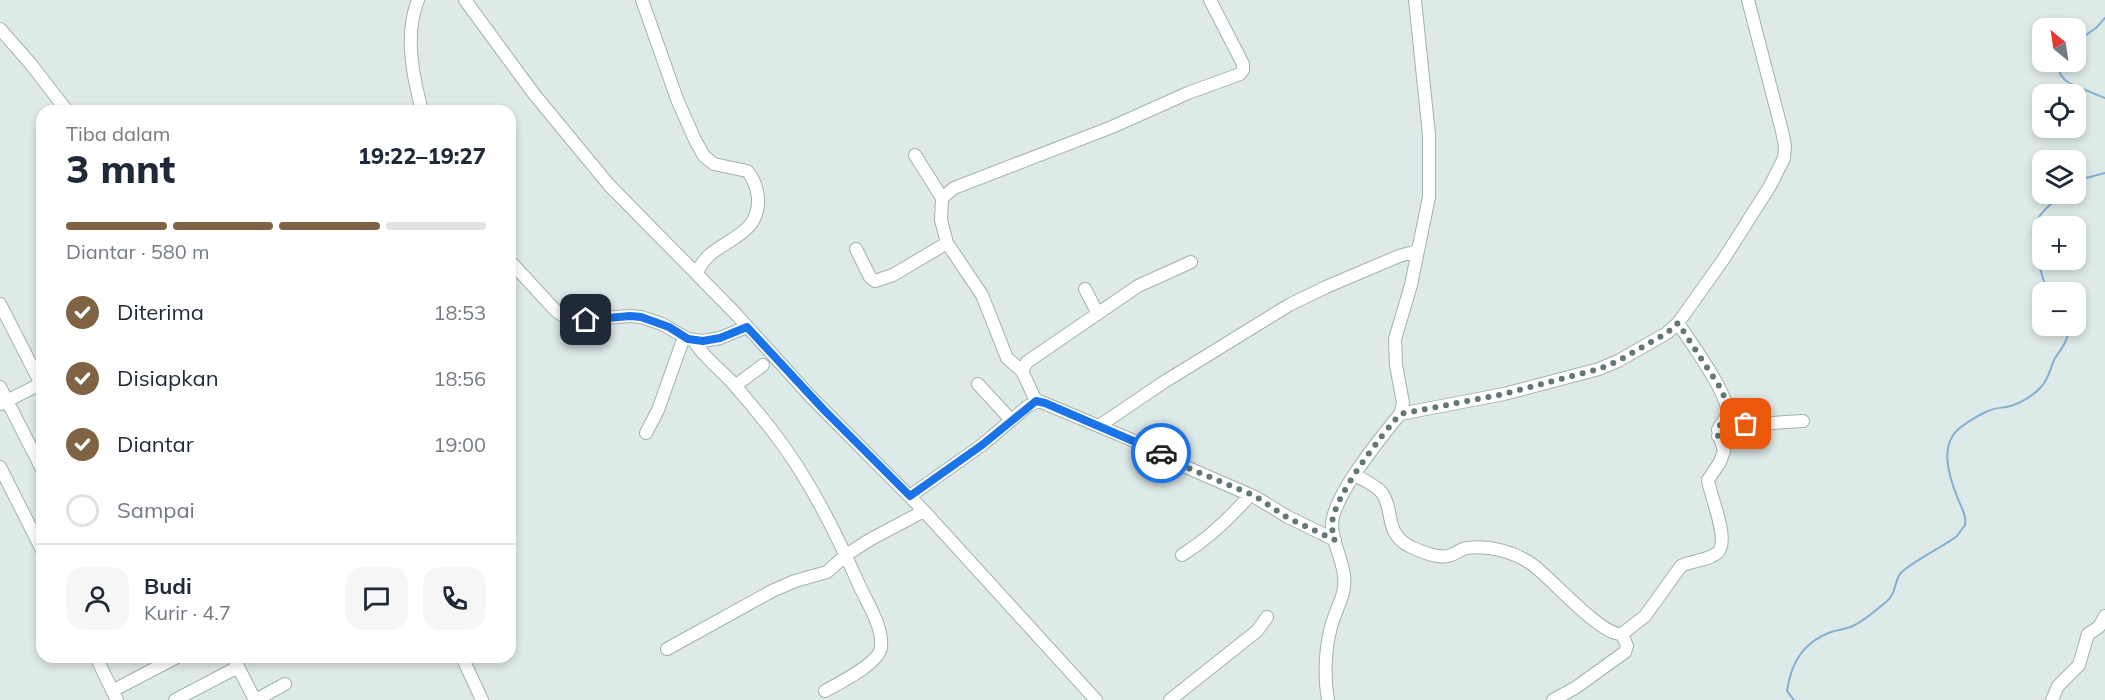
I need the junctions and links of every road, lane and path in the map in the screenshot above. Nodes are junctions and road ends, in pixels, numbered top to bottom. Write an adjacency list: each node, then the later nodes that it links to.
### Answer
1 (418, 0): 9 (street)
2 (465, 0): 17 (street)
3 (642, 0): 17 (street)
4 (1210, 0): 11 (street)
5 (1415, 0): 14 (street)
6 (1748, 0): 21 (street)
7 (0, 29): 8 (street)
8 (62, 105)
9 (421, 105)
10 (915, 155): 11 (street)
11 (942, 198): 12 (street)
12 (947, 243): 13 (street); 25 (street)
13 (856, 249)
14 (1417, 251): 33 (street); 36 (street)
15 (1191, 262): 20 (street)
16 (516, 267): 23 (street)
17 (697, 274): 22 (street)
18 (1085, 290): 20 (street)
19 (0, 304): 26 (street)
20 (1098, 314): 25 (street)
21 (1678, 323): 33 (street); 38 (street)
22 (747, 327): 23 (street); 43 (street)
23 (688, 339): 28 (street); 37 (street)
24 (763, 365): 28 (street)
25 (1022, 371): 31 (street)
26 (36, 373)
27 (978, 384): 34 (street)
28 (735, 386): 47 (street)
29 (0, 387): 32 (street)
30 (36, 387): 32 (street)
31 (1036, 401): 34 (street); 36 (street)
32 (4, 403): 39 (street)
33 (1400, 414): 41 (street)
34 (1011, 420): 43 (street)
35 (1803, 421): 38 (street)
36 (1099, 426): 42 (street)
37 (646, 433)
38 (1718, 436): 51 (street)
39 (36, 459)
40 (0, 467): 45 (street)
41 (1355, 475): 46 (street); 51 (street)
42 (1250, 495): 46 (street); 48 (street)
43 (910, 496): 44 (street)
44 (924, 511): 47 (street); 64 (street)
45 (36, 538)
46 (1335, 540): 66 (street)
47 (846, 555): 52 (street); 59 (street)
48 (1182, 555)
49 (2105, 616): 68 (street)
50 (1267, 617): 65 (street)
51 (1622, 634): 67 (street)
52 (667, 649)
53 (99, 663): 60 (street)
54 (167, 663): 60 (street)
55 (233, 663): 61 (street)
56 (236, 663): 62 (street)
57 (465, 663): 63 (street)
58 (285, 684): 62 (street)
59 (825, 691)
60 (114, 695)
61 (175, 700)
62 (256, 700)
63 (482, 700)
64 (1096, 700)
65 (1170, 700)
66 (1328, 700)
67 (1553, 700)
68 (2052, 700)

